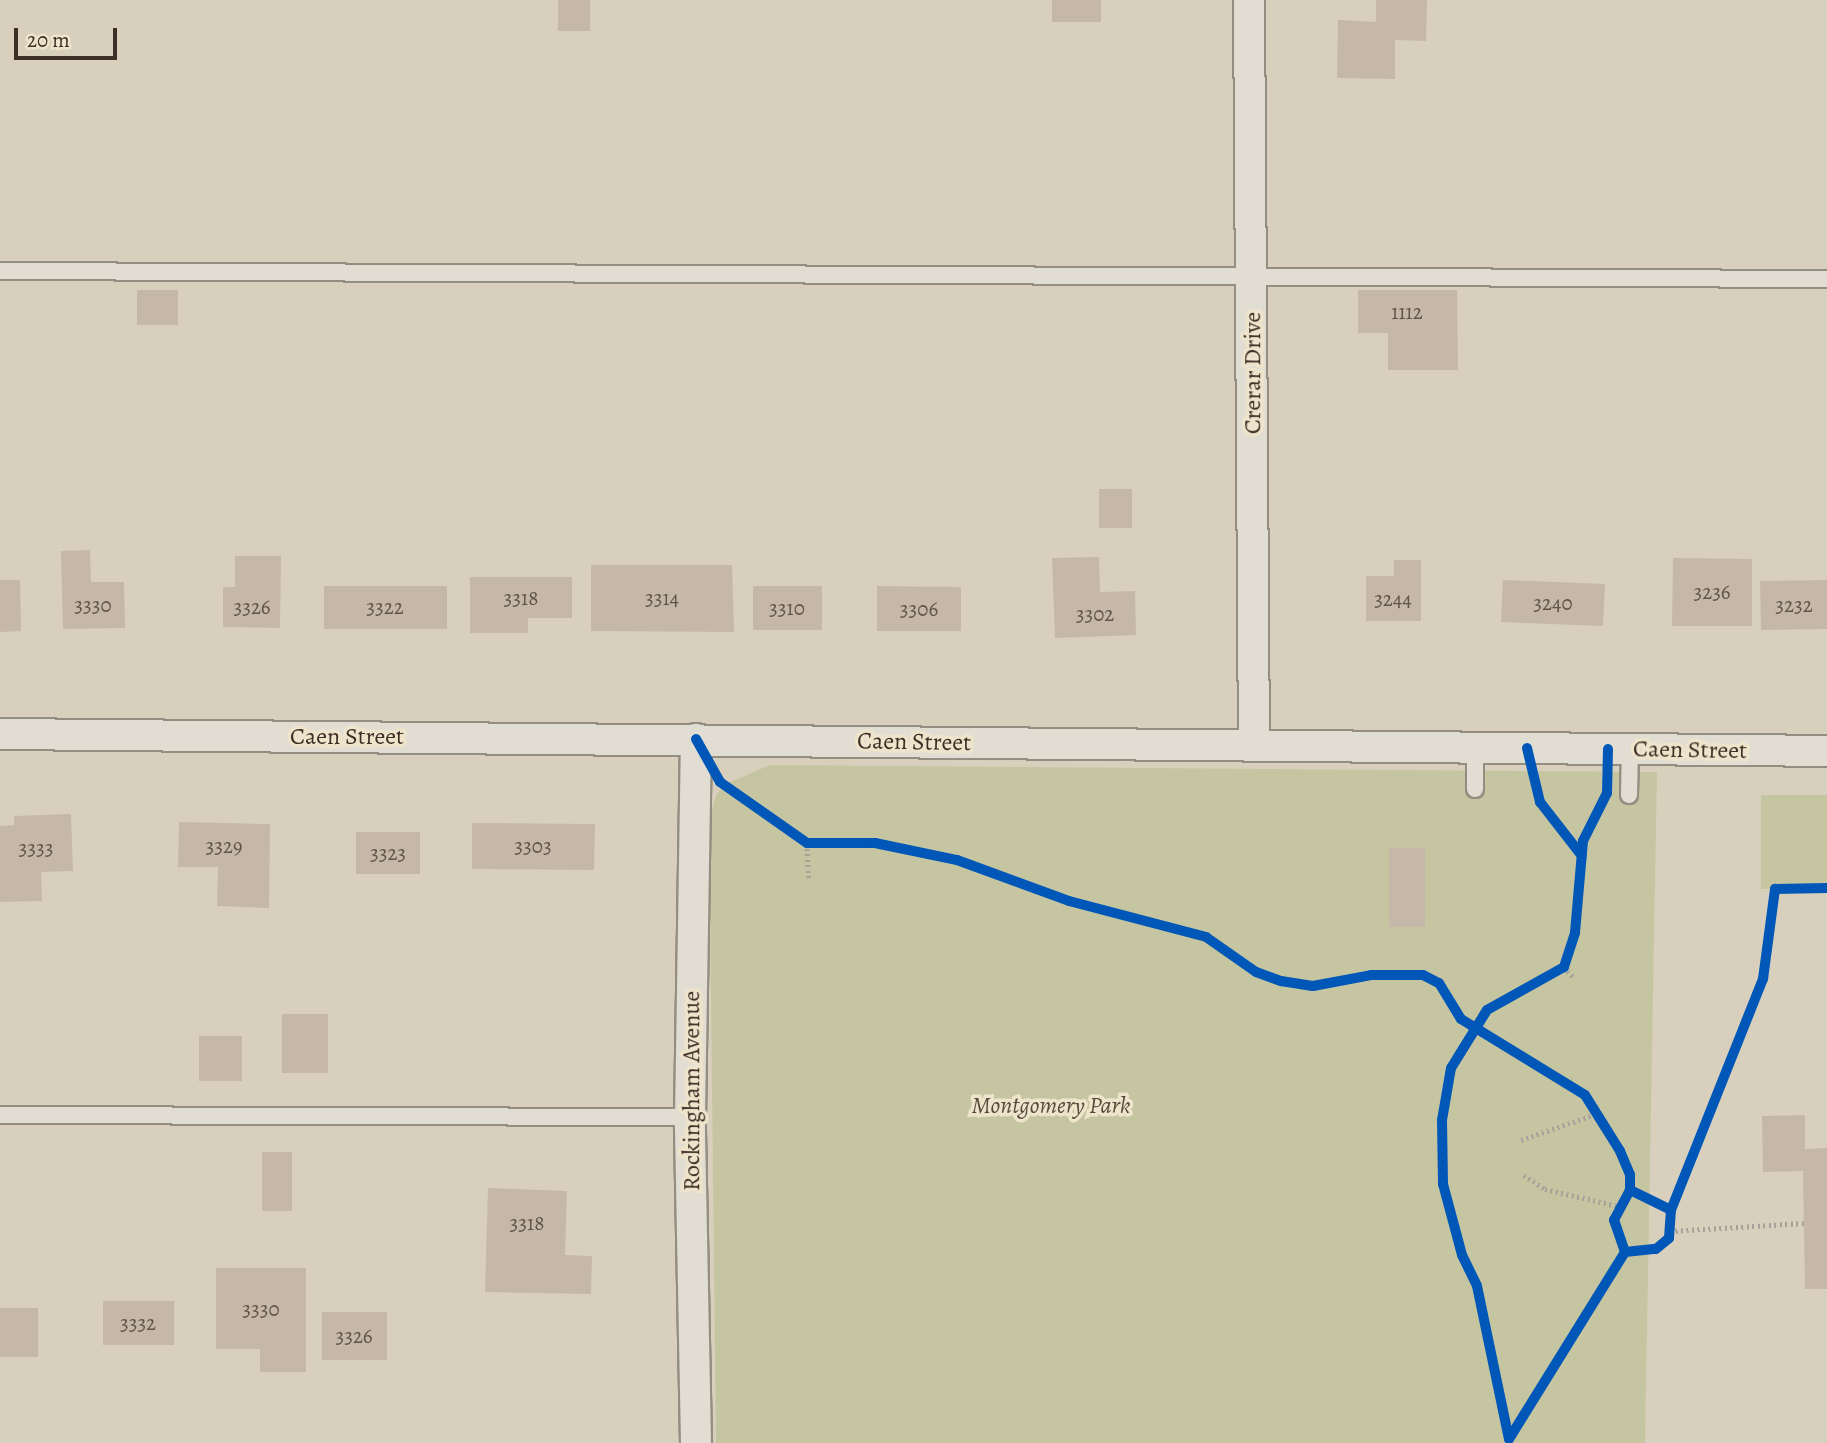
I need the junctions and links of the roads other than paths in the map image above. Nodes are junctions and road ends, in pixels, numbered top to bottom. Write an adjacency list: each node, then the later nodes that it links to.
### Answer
1 (1249, 0): 3 (street, Crerar Drive)
2 (0, 271): 3 (lane)
3 (1253, 276): 4 (lane); 7 (street, Crerar Drive)
4 (1827, 279)
5 (0, 734): 6 (street, Caen Street)
6 (696, 739): 7 (street, Caen Street); 14 (street, Rockingham Avenue)
7 (1254, 746): 8 (street, Caen Street)
8 (1475, 748): 9 (street, Caen Street); 11 (lane)
9 (1630, 749): 10 (street, Caen Street); 12 (lane)
10 (1827, 751)
11 (1475, 789)
12 (1629, 795)
13 (0, 1115): 14 (lane)
14 (690, 1117): 15 (street, Rockingham Avenue)
15 (696, 1443)

